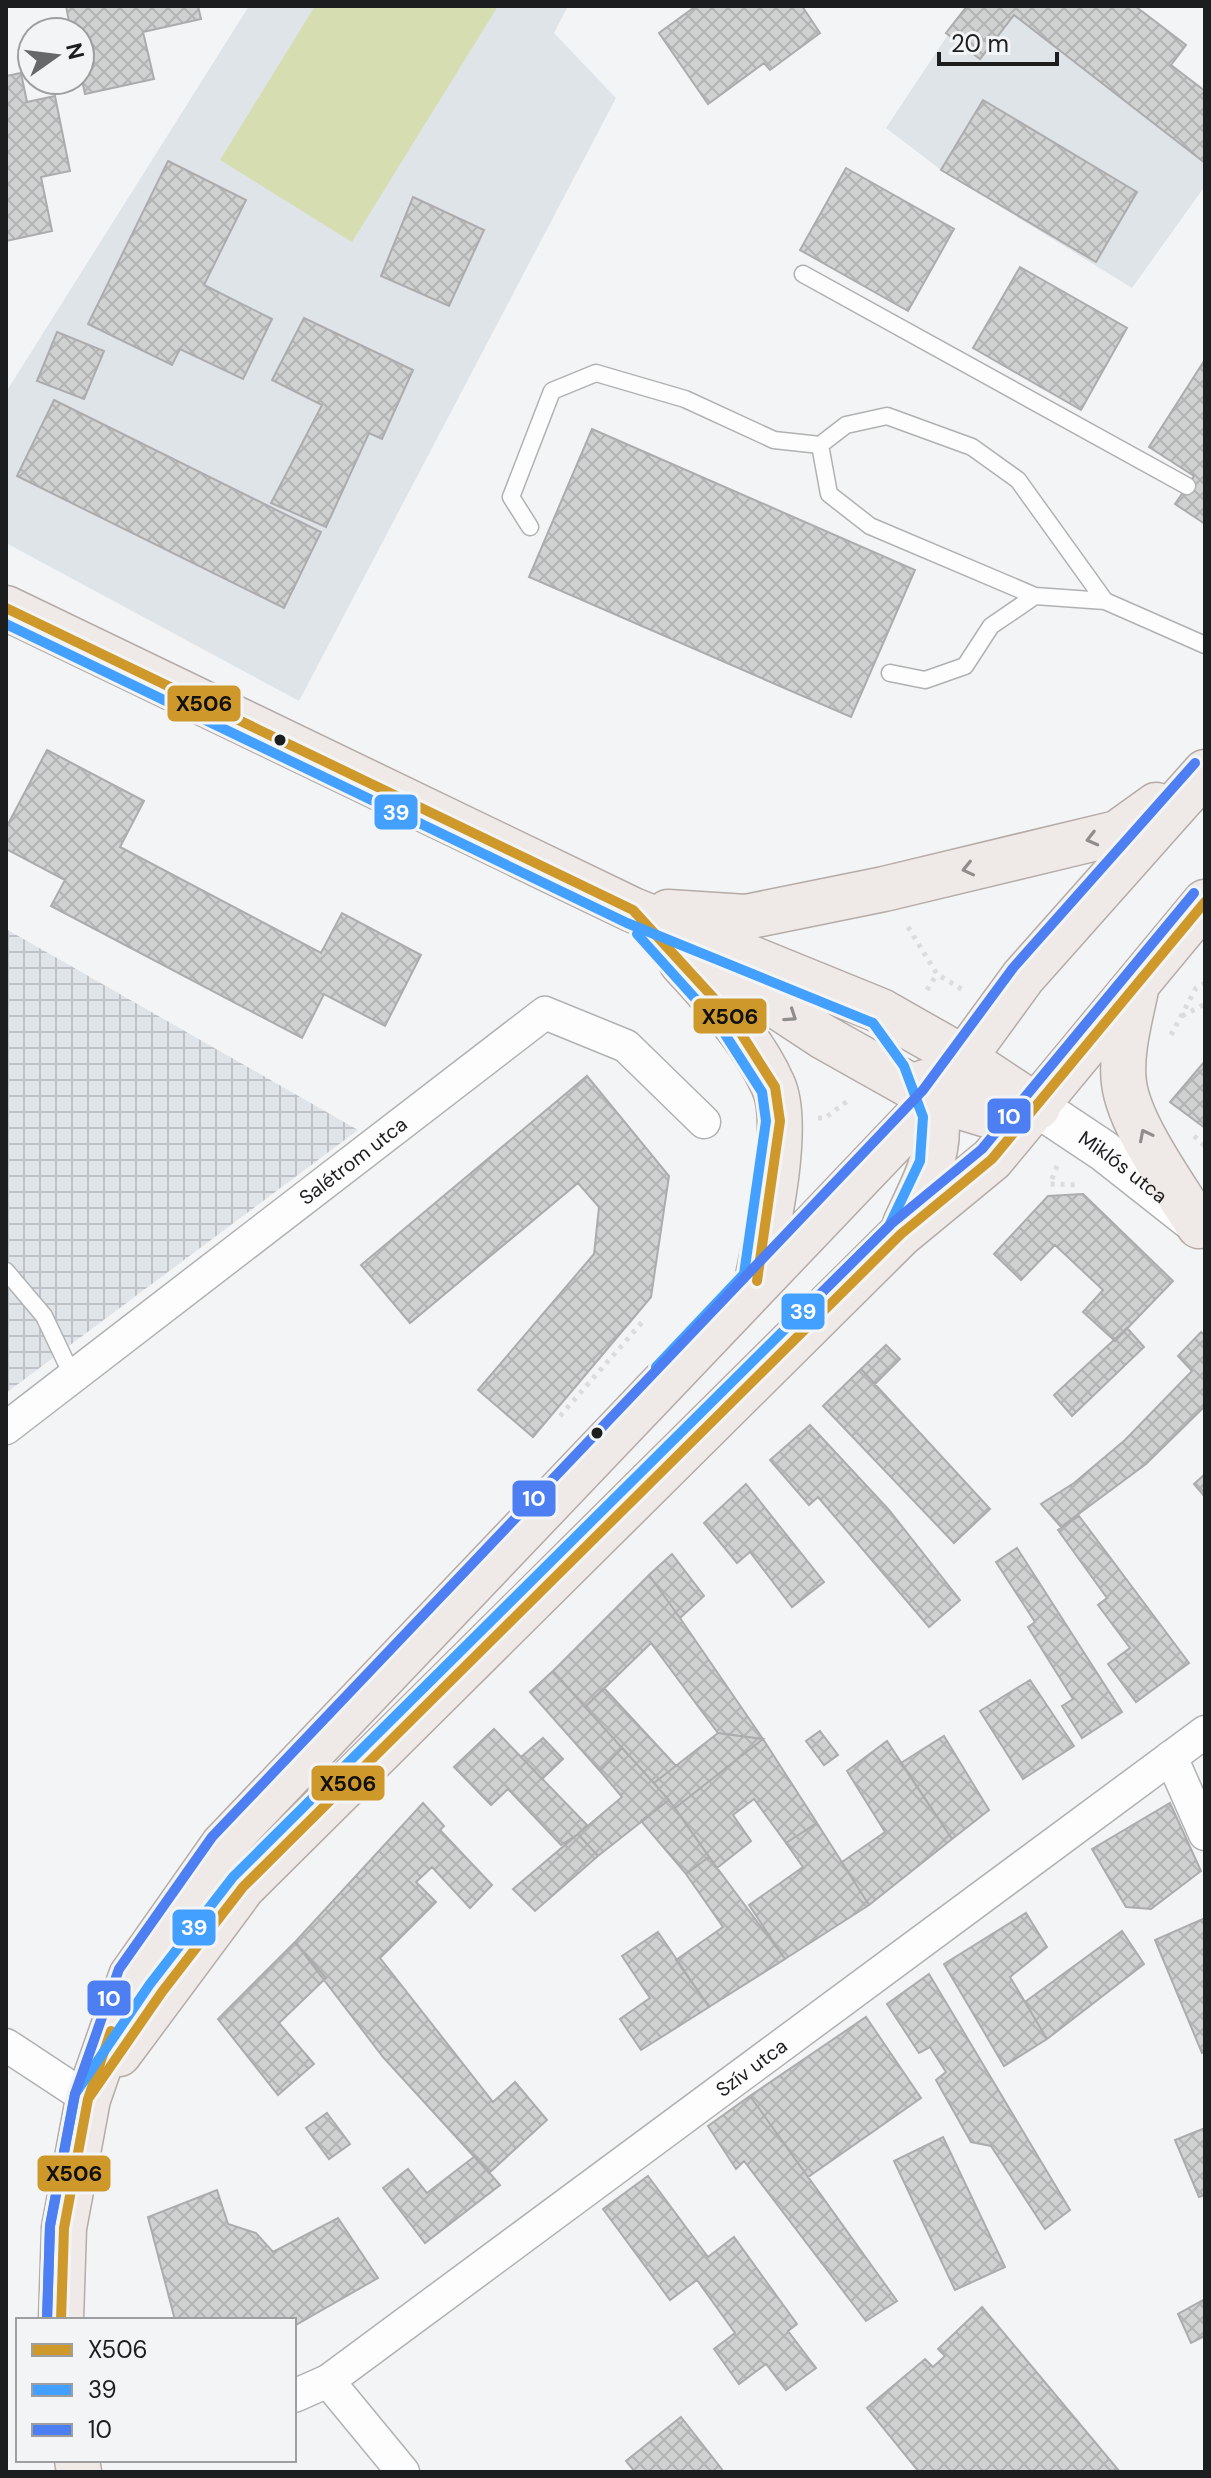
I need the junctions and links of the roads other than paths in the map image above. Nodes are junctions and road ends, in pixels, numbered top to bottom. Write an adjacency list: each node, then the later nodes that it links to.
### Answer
1 (803, 274): 3 (lane)
2 (820, 445): 4 (lane); 5 (lane); 6 (lane)
3 (1187, 486)
4 (530, 527)
5 (1035, 596): 6 (lane); 9 (lane)
6 (1105, 601): 8 (lane)
7 (9, 618): 12 (main road)
8 (1205, 645)
9 (890, 673)
10 (1205, 771): 12 (main road, one-way to 12); 15 (main road)
11 (1205, 902): 13 (main road)
12 (633, 910): 14 (main road); 16 (main road, one-way to 16); 22 (main road)
13 (1138, 981): 17 (main road); 19 (main road, one-way to 13)
14 (881, 1011): 15 (main road); 16 (main road)
15 (962, 1057): 16 (main road); 17 (main road)
16 (934, 1099): 17 (main road); 20 (main road); 22 (main road)
17 (1038, 1107): 19 (street, Miklós utca); 20 (main road)
18 (704, 1122): 23 (street, Salétrom utca)
19 (1202, 1229)
20 (901, 1234): 29 (main road)
21 (6, 1271): 23 (lane)
22 (757, 1281): 29 (main road)
23 (72, 1375): 24 (street, Salétrom utca)
24 (6, 1428)
25 (1205, 1732): 26 (street, Szív utca)
26 (1171, 1757): 27 (street); 31 (street, Szív utca)
27 (1205, 1834)
28 (6, 2045): 29 (street)
29 (88, 2099): 30 (main road)
30 (61, 2318)
31 (328, 2381): 32 (street, Szív utca); 33 (street)
32 (296, 2395)
33 (403, 2472)

